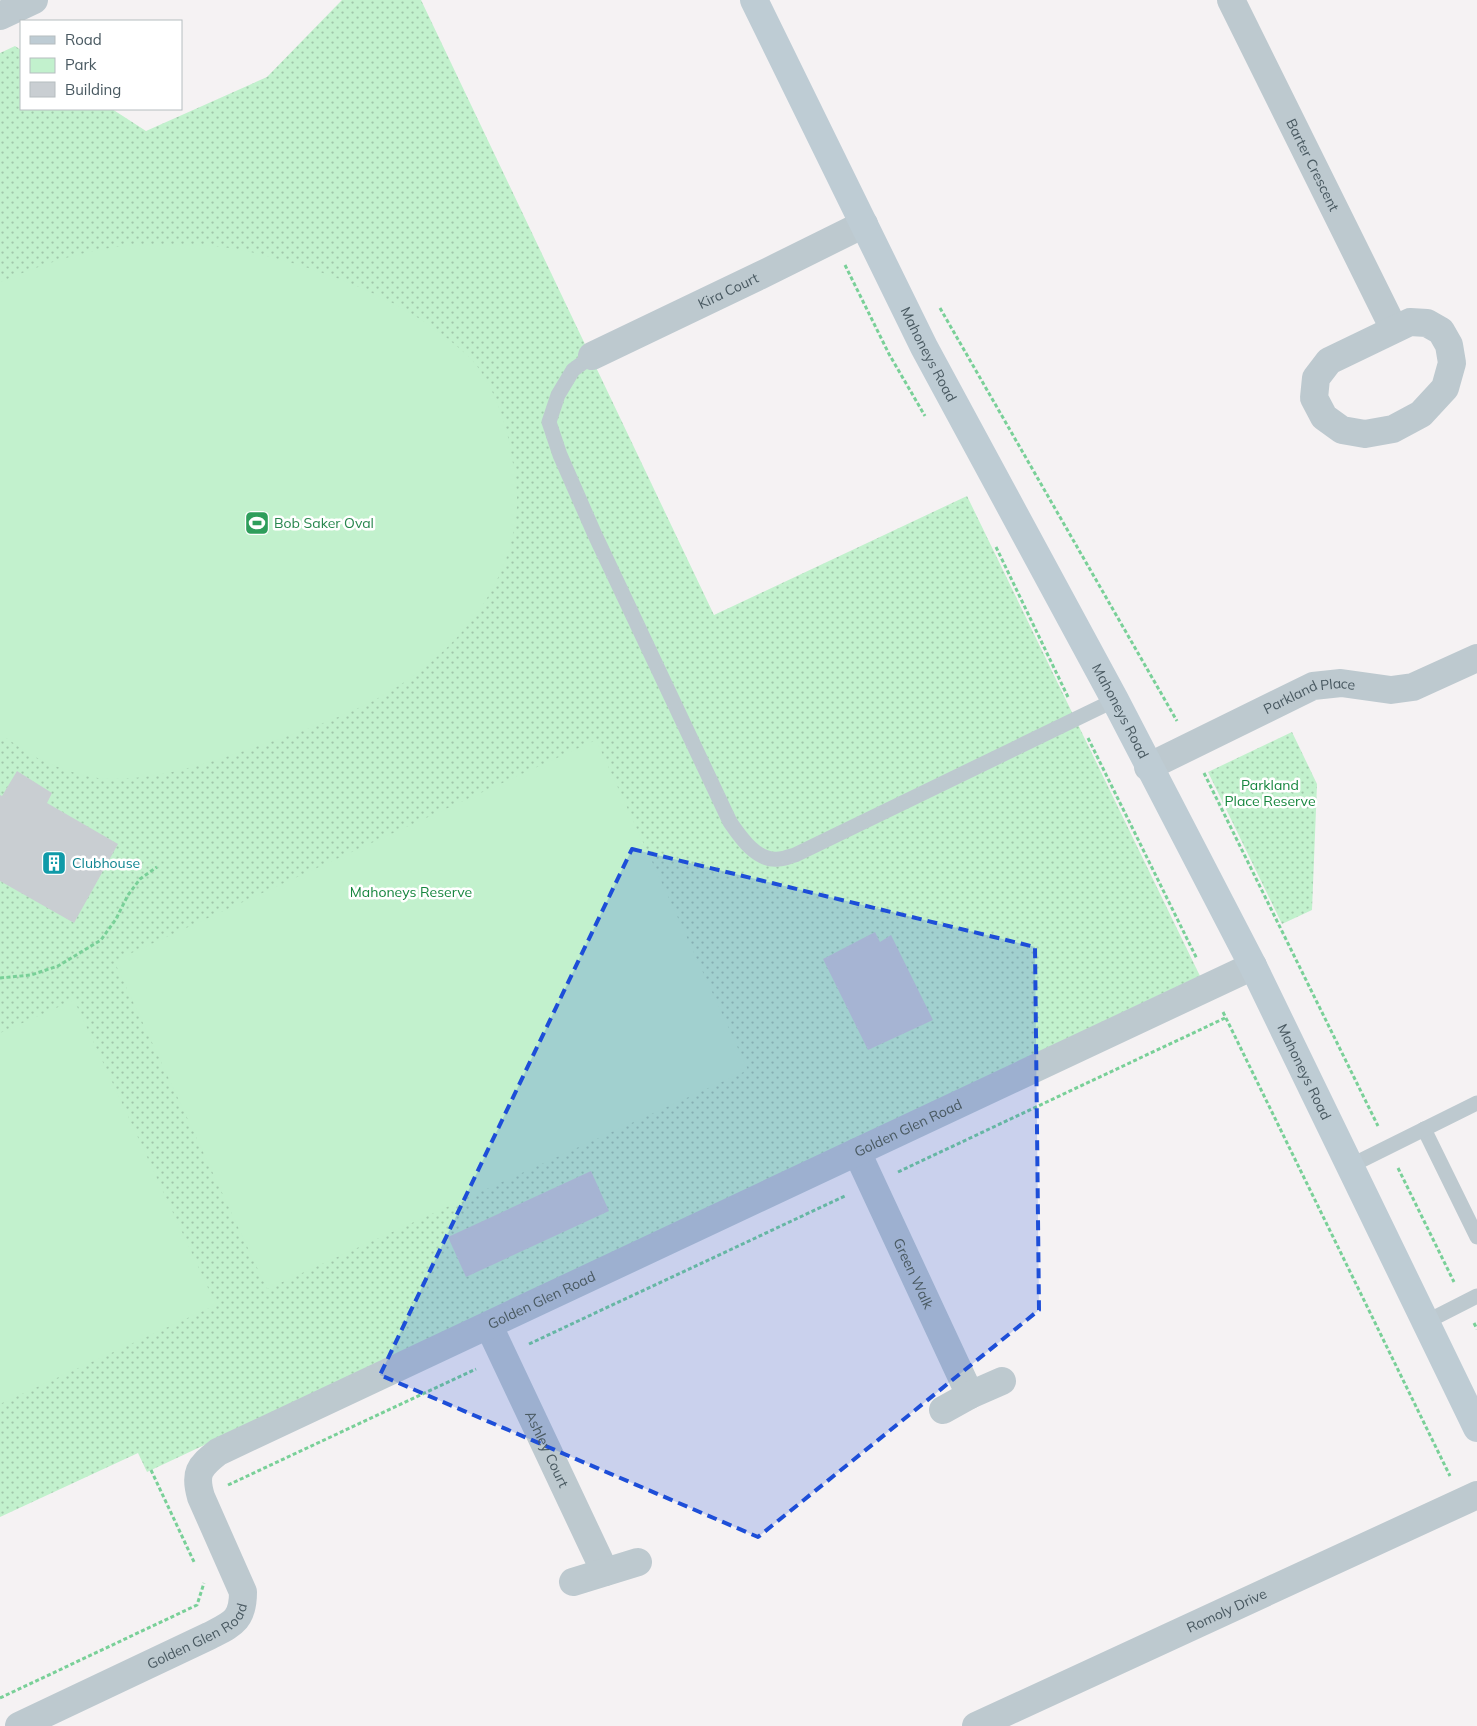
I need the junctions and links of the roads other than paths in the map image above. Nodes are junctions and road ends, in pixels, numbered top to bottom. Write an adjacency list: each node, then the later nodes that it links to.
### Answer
1 (34, 0): 4 (street)
2 (754, 0): 5 (main road, Mahoneys Road)
3 (1231, 0): 6 (street, Barter Crescent)
4 (0, 16)
5 (864, 224): 7 (street, Kira Court); 9 (main road, Mahoneys Road)
6 (1394, 329): 6 (street)
7 (592, 356): 9 (lane)
8 (1477, 658): 10 (street, Parkland Place)
9 (1115, 700): 10 (main road, Mahoneys Road)
10 (1148, 767): 11 (main road, Mahoneys Road)
11 (1253, 966): 14 (street, Golden Glen Road); 15 (main road, Mahoneys Road)
12 (1477, 1103): 13 (lane)
13 (1424, 1130): 15 (lane); 16 (lane)
14 (857, 1152): 19 (street, Golden Glen Road); 21 (street, Green Walk)
15 (1350, 1166): 18 (main road, Mahoneys Road)
16 (1477, 1237)
17 (1470, 1299): 18 (lane)
18 (1426, 1322): 23 (main road, Mahoneys Road)
19 (489, 1326): 26 (street, Ashley Court); 28 (street, Golden Glen Road)
20 (1002, 1381): 21 (street)
21 (970, 1395): 22 (street)
22 (943, 1410)
23 (1477, 1428)
24 (1470, 1499): 29 (street, Romoly Drive)
25 (638, 1562): 26 (street)
26 (605, 1572): 27 (street)
27 (573, 1582)
28 (19, 1726)
29 (976, 1726)

